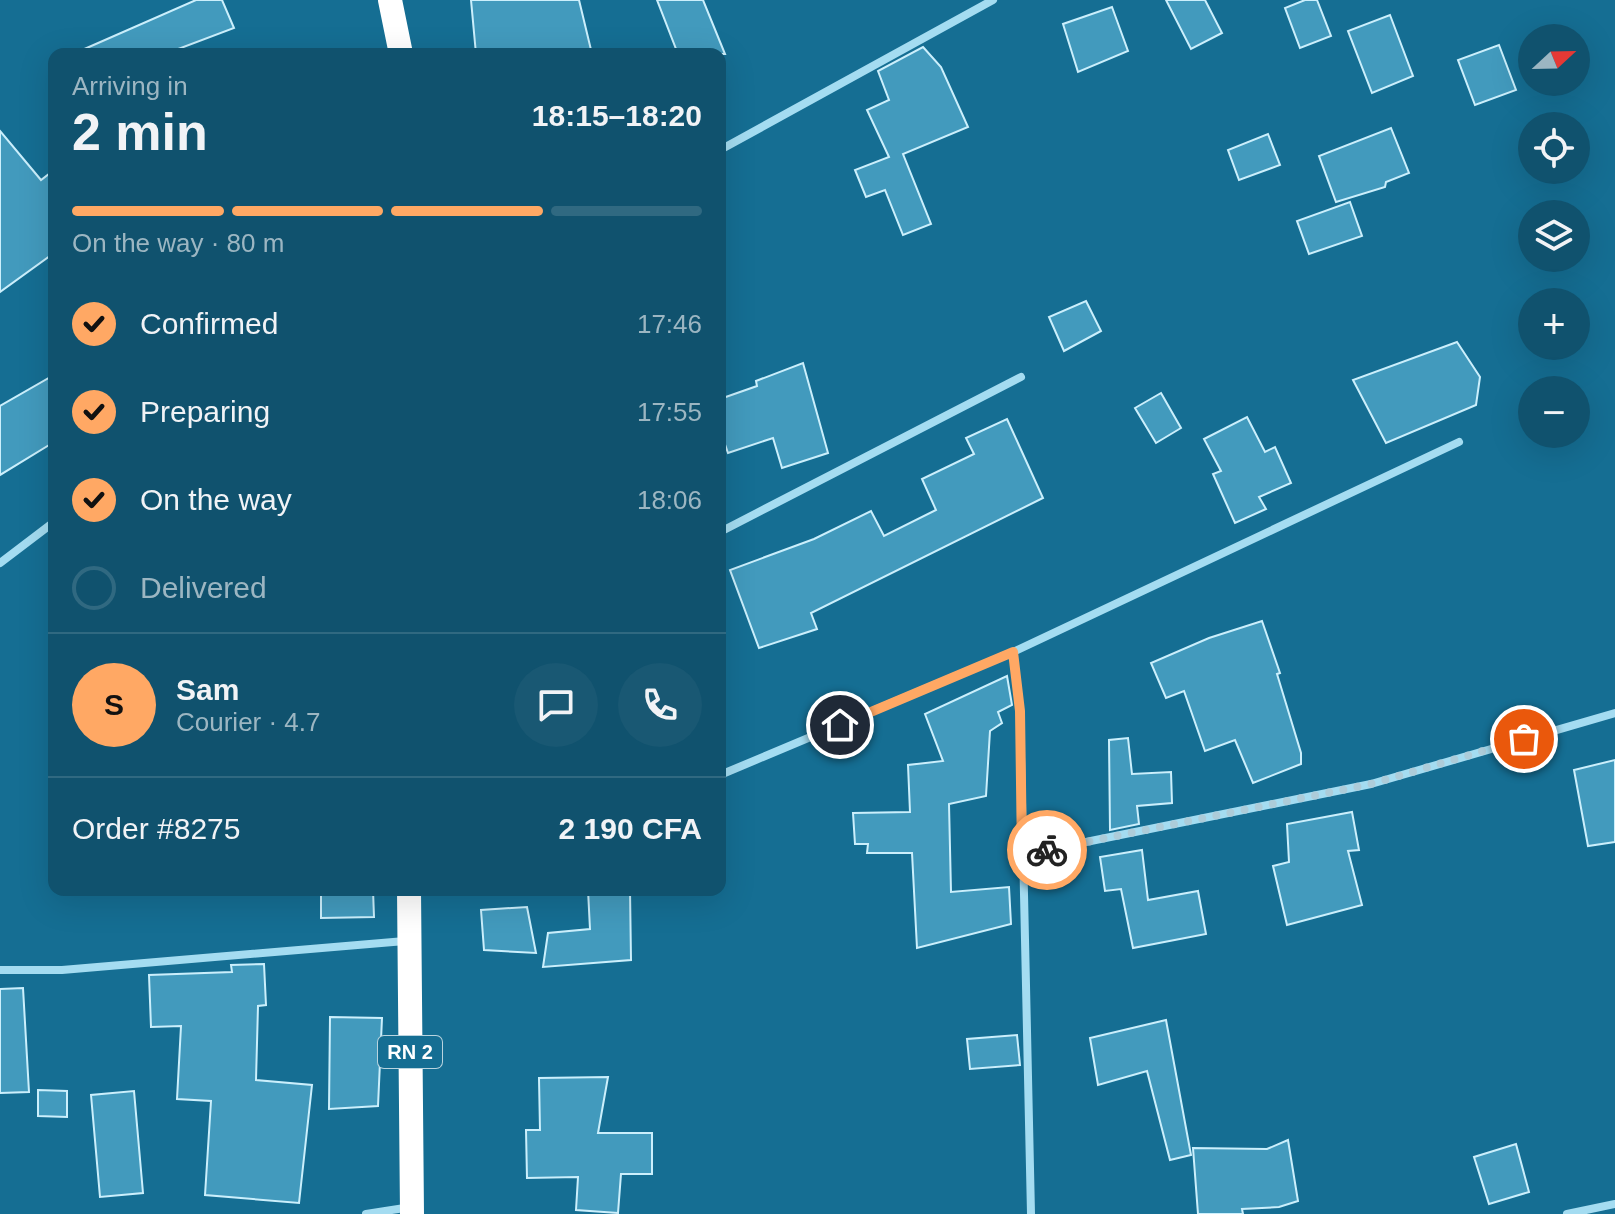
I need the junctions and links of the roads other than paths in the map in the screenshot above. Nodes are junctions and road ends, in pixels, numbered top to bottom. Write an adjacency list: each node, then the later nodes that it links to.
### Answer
1 (390, 0): 3 (highway)
2 (993, 0): 4 (street)
3 (400, 48)
4 (726, 147)
5 (1021, 377): 8 (street)
6 (1459, 442): 10 (street)
7 (48, 527): 9 (street)
8 (726, 529)
9 (0, 563)
10 (1013, 652): 12 (street); 13 (street)
11 (1615, 713): 13 (street)
12 (726, 772)
13 (1022, 855): 20 (street)
14 (409, 896): 15 (highway, RN 2)
15 (410, 940): 16 (street); 18 (highway, RN 2)
16 (0, 970)
17 (1615, 1204): 21 (street)
18 (412, 1210): 19 (street)
19 (366, 1214)
20 (1031, 1214)
21 (1567, 1214)

